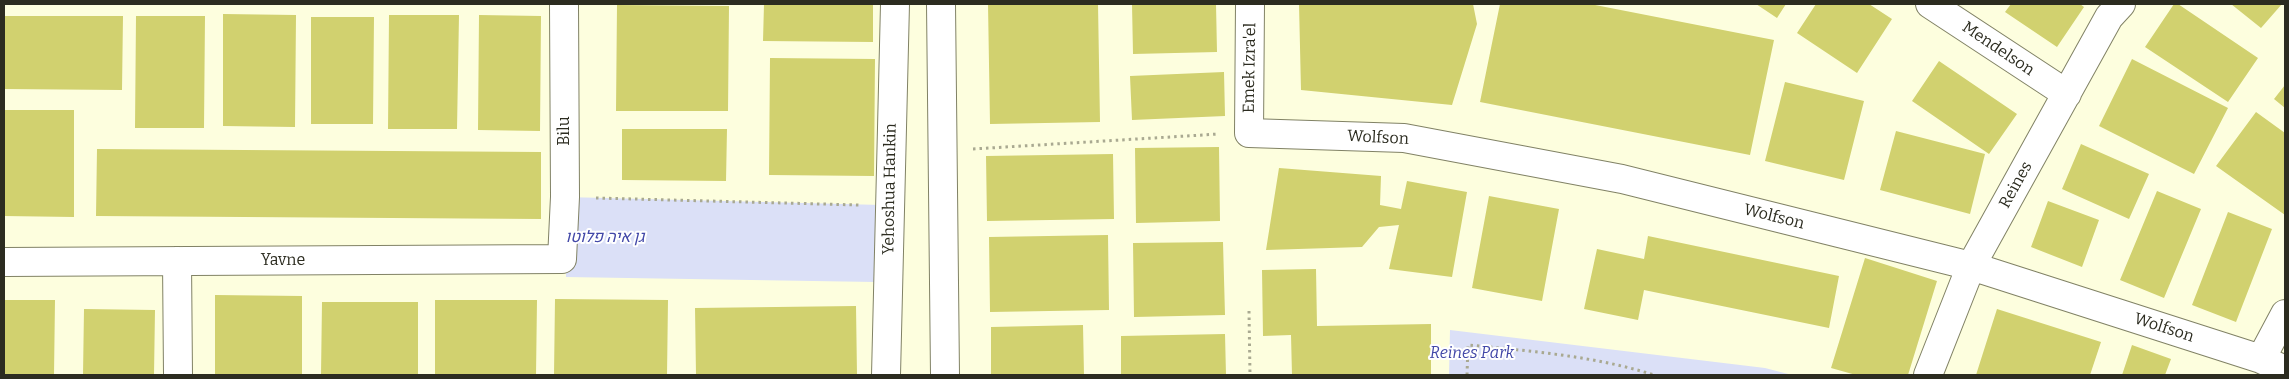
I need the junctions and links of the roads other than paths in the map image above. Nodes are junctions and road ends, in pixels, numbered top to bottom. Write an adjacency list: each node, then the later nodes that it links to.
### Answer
1 (564, 4): 9 (street, Bilu)
2 (895, 4): 16 (street, Yehoshua Hankin)
3 (941, 4): 17 (street)
4 (1250, 4): 8 (street, Emek Izra'el)
5 (1930, 4): 7 (street, Mendelson)
6 (2121, 4): 7 (street, Reines)
7 (2067, 94): 12 (street, Reines)
8 (1249, 132): 12 (street, Wolfson)
9 (562, 259): 10 (street, Yavne)
10 (177, 261): 11 (street, Yavne); 15 (street)
11 (4, 262)
12 (1971, 266): 14 (street, Wolfson); 18 (street, Reines)
13 (2285, 314): 14 (street)
14 (2273, 364)
15 (178, 375)
16 (886, 375)
17 (945, 375)
18 (1928, 375)

